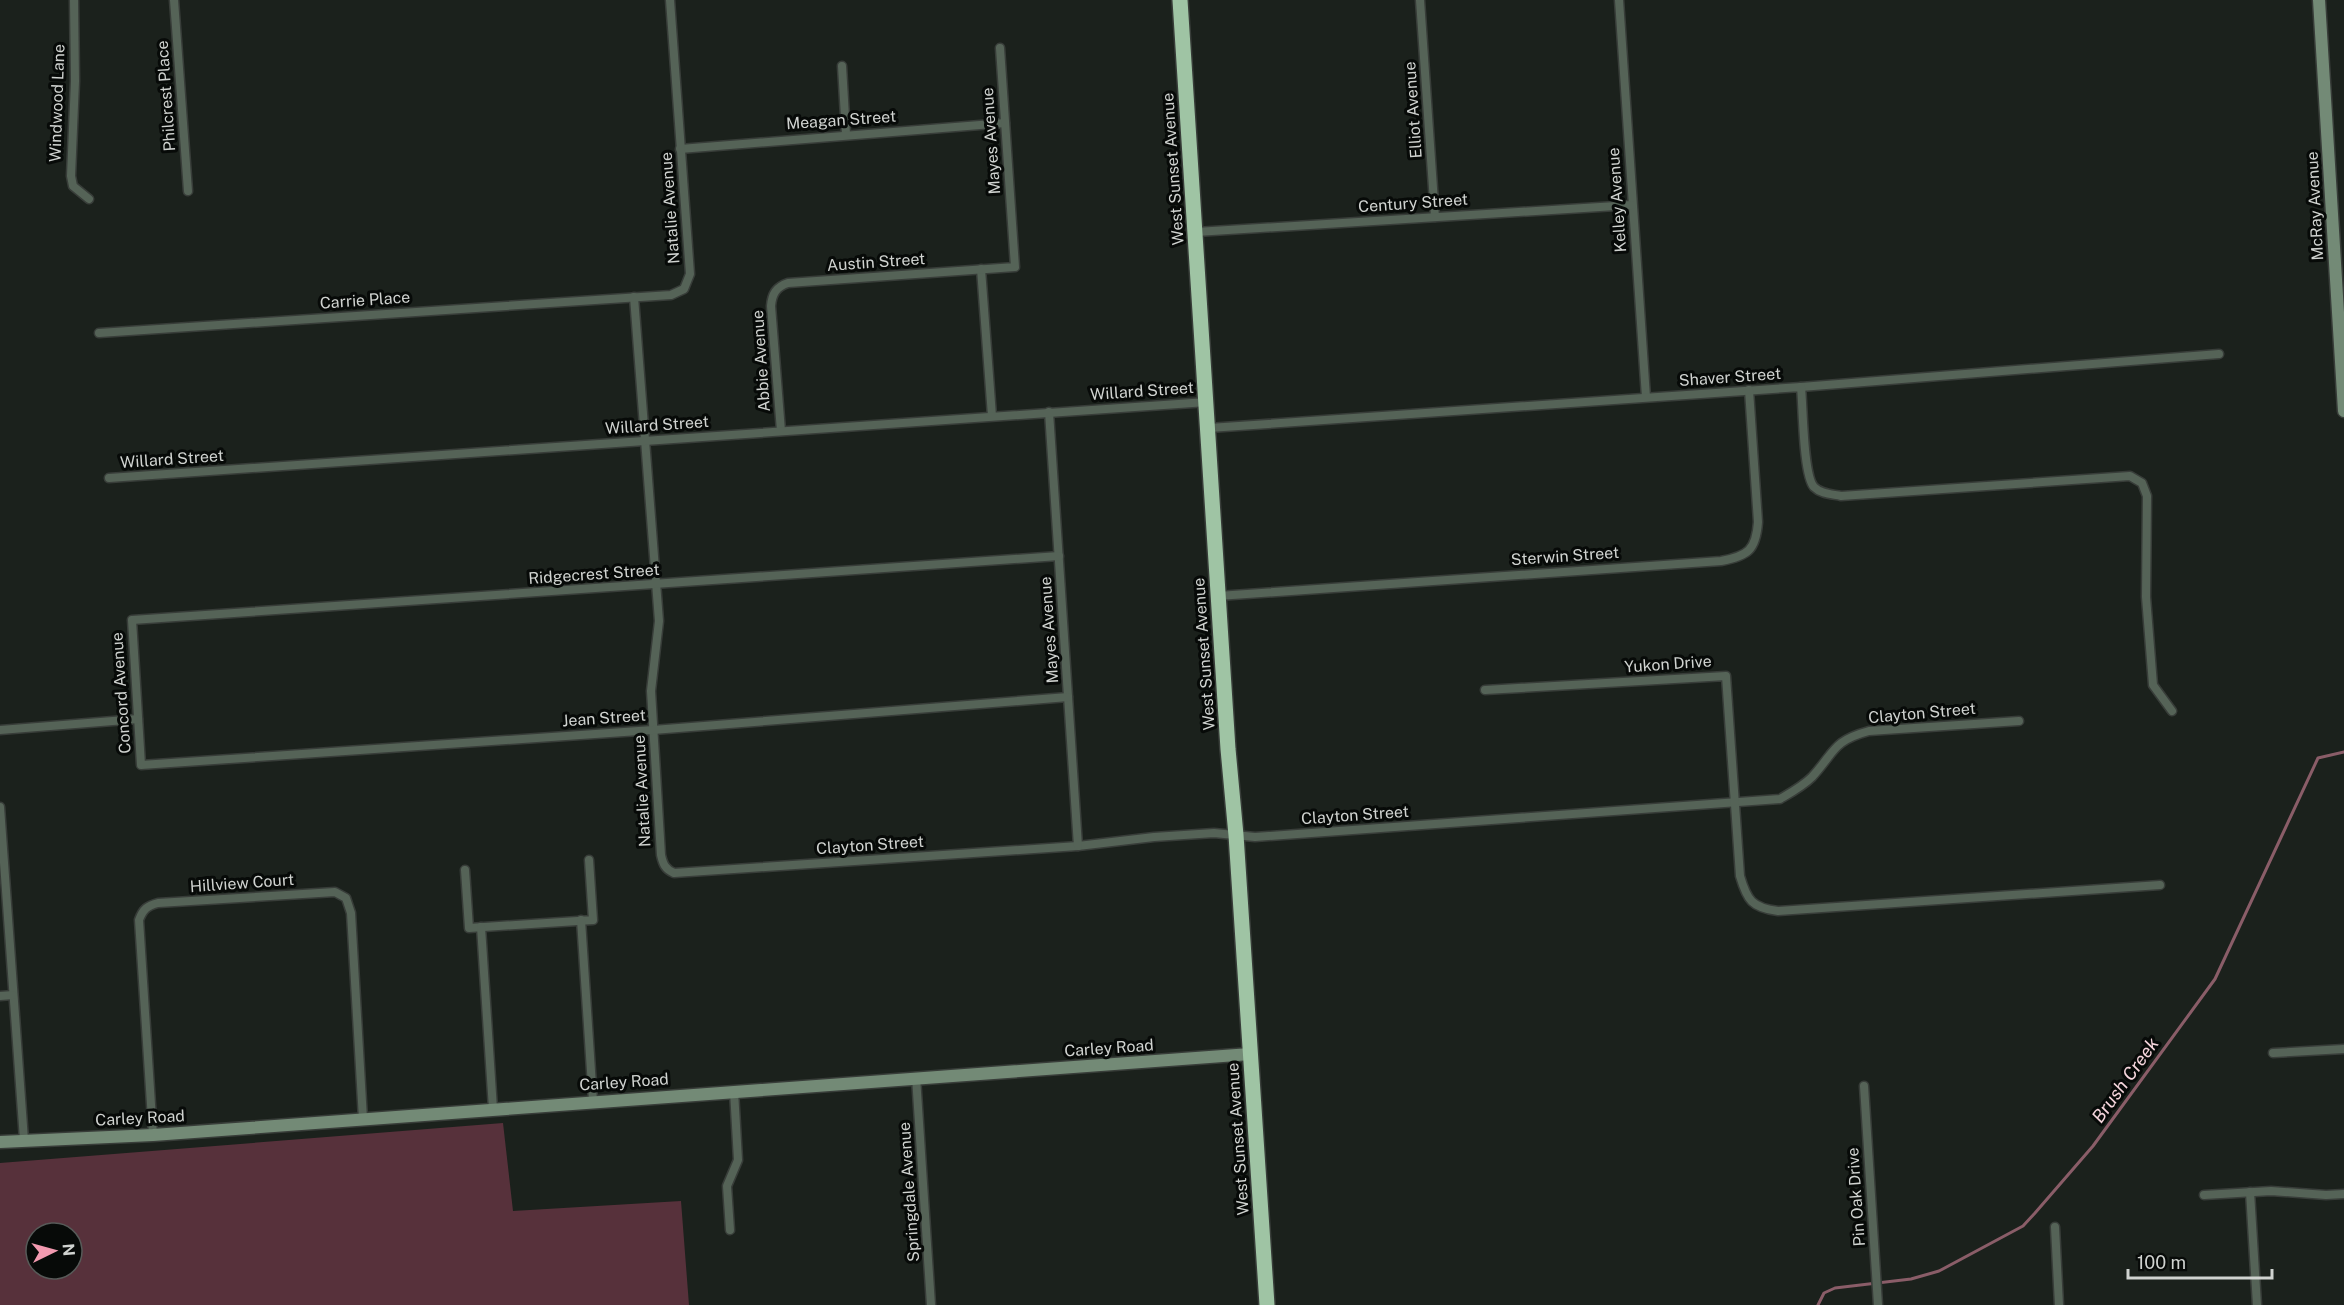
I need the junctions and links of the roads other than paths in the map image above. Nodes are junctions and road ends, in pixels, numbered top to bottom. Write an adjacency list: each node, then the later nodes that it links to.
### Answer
1 (74, 0): 14 (street, Windwood Lane)
2 (174, 0): 13 (street, Philcrest Place)
3 (670, 0): 12 (street, Natalie Avenue)
4 (1180, 0): 17 (highway, West Sunset Avenue)
5 (1420, 0): 16 (street, Elliot Avenue)
6 (1619, 0): 15 (street, Kelley Avenue)
7 (2319, 0): 27 (street, McRay Avenue)
8 (1000, 48): 10 (street, Mayes Avenue)
9 (842, 66): 11 (street)
10 (1005, 123): 11 (street, Meagan Street); 18 (street, Mayes Avenue)
11 (846, 134): 12 (street, Meagan Street)
12 (680, 149): 20 (street, Natalie Avenue)
13 (188, 191)
14 (89, 199)
15 (1632, 205): 16 (street, Century Street); 25 (street, Kelley Avenue)
16 (1435, 217): 17 (street, Century Street)
17 (1196, 232): 26 (highway, West Sunset Avenue)
18 (981, 269): 19 (street, Austin Street); 29 (street)
19 (775, 290): 31 (street, Abbie Avenue)
20 (634, 297): 21 (street, Carrie Place); 32 (street, Natalie Avenue)
21 (99, 333)
22 (2219, 354): 23 (street)
23 (1802, 387): 24 (street, Shaver Street); 40 (street, Shaver Street)
24 (1749, 390): 25 (street, Shaver Street); 36 (street, Sterwin Street)
25 (1646, 397): 30 (street, Shaver Street)
26 (1207, 402): 28 (street, Willard Street); 30 (highway, West Sunset Avenue)
27 (2344, 411)
28 (1049, 412): 29 (street, Willard Street); 34 (street, Mayes Avenue)
29 (992, 416): 31 (street, Willard Street)
30 (1209, 428): 36 (highway, West Sunset Avenue)
31 (781, 431): 32 (street, Willard Street)
32 (645, 441): 33 (street, Willard Street); 35 (street, Natalie Avenue)
33 (109, 478)
34 (1059, 556): 35 (street, Ridgecrest Street); 39 (street, Mayes Avenue)
35 (656, 585): 37 (street, Ridgecrest Street); 44 (street, Natalie Avenue)
36 (1218, 596): 48 (highway, West Sunset Avenue)
37 (132, 620): 41 (street, Concord Avenue)
38 (1485, 690): 46 (street, Yukon Drive)
39 (1068, 697): 44 (street, Jean Street); 49 (street, Mayes Avenue)
40 (2172, 711)
41 (138, 719): 43 (street); 45 (street, Concord Avenue)
42 (2019, 721): 46 (street, Clayton Street)
43 (0, 730)
44 (653, 730): 45 (street, Jean Street); 53 (street, Natalie Avenue)
45 (141, 765)
46 (1735, 803): 48 (street, Clayton Street); 54 (street)
47 (0, 807): 51 (street)
48 (1236, 835): 49 (street, Clayton Street); 61 (highway, West Sunset Avenue)
49 (1078, 846): 53 (street, Clayton Street)
50 (589, 860): 55 (street)
51 (2, 863): 57 (street)
52 (465, 870): 56 (street)
53 (668, 870)
54 (2160, 885)
55 (581, 920): 56 (street); 65 (street)
56 (481, 927): 66 (street)
57 (13, 995): 58 (street); 69 (street)
58 (0, 996)
59 (2344, 1049): 60 (street)
60 (2273, 1053)
61 (1250, 1054): 62 (street, Carley Road); 77 (highway, West Sunset Avenue)
62 (916, 1077): 64 (street, Carley Road); 76 (street, Springdale Avenue)
63 (1864, 1086): 78 (street, Pin Oak Drive)
64 (734, 1091): 65 (street, Carley Road); 75 (street)
65 (593, 1101): 66 (street, Carley Road)
66 (493, 1109): 67 (street, Carley Road)
67 (363, 1119): 68 (street, Carley Road); 68 (street, Hillview Court)
68 (153, 1135): 69 (street, Carley Road)
69 (24, 1140): 70 (street, Carley Road)
70 (0, 1142)
71 (2250, 1192): 72 (street); 73 (street); 80 (street)
72 (2344, 1194)
73 (2204, 1195)
74 (2055, 1227): 79 (street)
75 (730, 1230)
76 (931, 1305)
77 (1267, 1305)
78 (1878, 1305)
79 (2059, 1305)
80 (2257, 1305)

